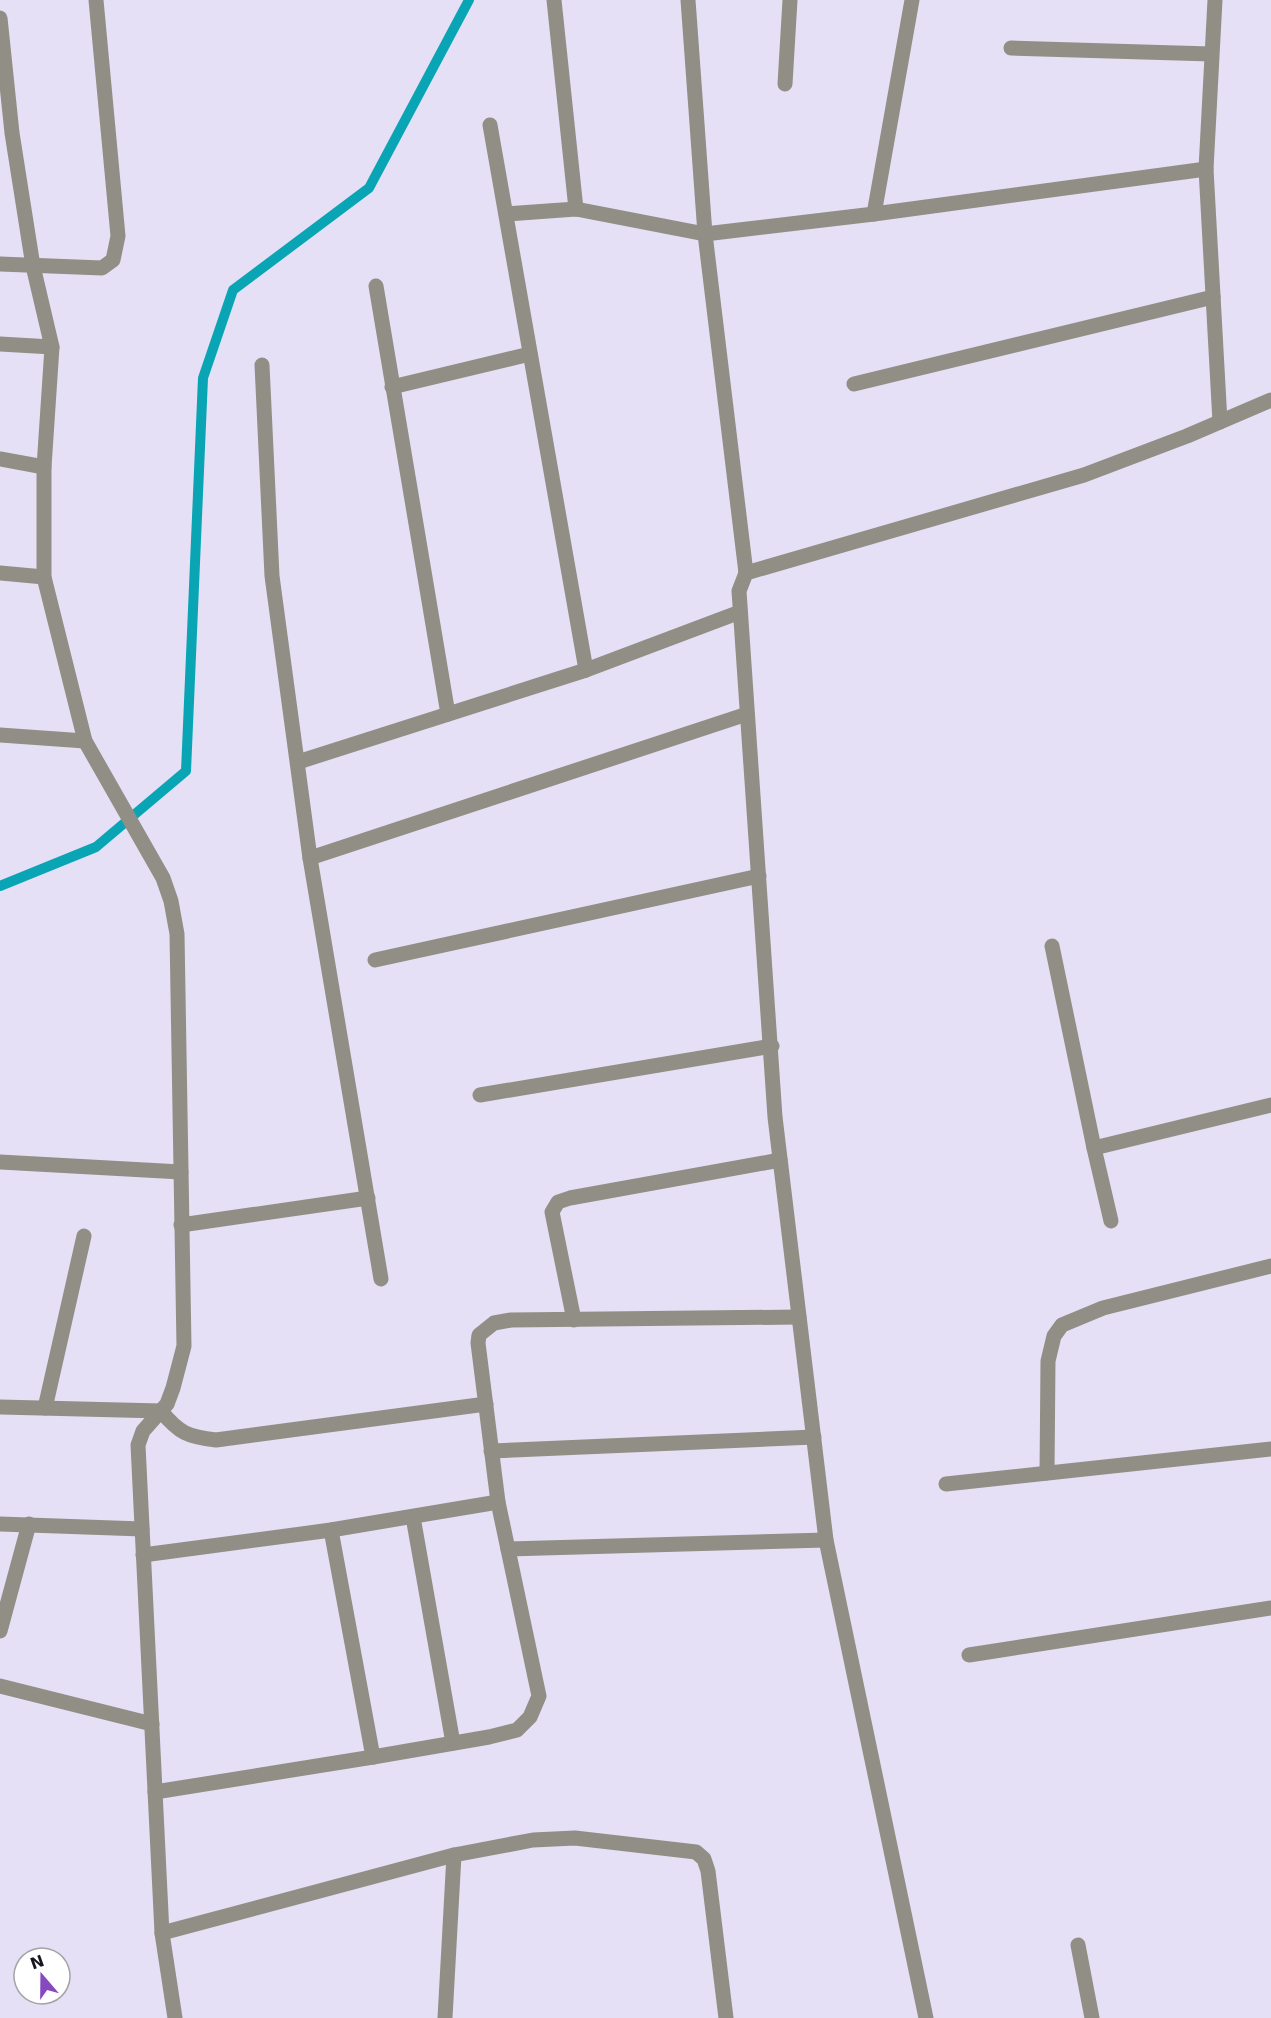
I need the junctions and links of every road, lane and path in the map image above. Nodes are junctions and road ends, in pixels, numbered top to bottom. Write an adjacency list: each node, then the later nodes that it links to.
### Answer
1 (96, 0): 19 (street)
2 (554, 0): 14 (street)
3 (688, 0): 17 (street)
4 (790, 0): 10 (street)
5 (912, 0): 16 (street)
6 (1215, 0): 9 (street)
7 (0, 18): 12 (street)
8 (1011, 48): 9 (street)
9 (1211, 54): 13 (street)
10 (784, 84)
11 (490, 124): 15 (street)
12 (6, 126): 19 (street)
13 (1206, 169): 16 (street); 21 (street)
14 (576, 209): 15 (street); 17 (street)
15 (506, 214): 24 (street)
16 (874, 214): 17 (street)
17 (705, 234): 33 (street)
18 (0, 264): 19 (street)
19 (33, 266): 23 (street)
20 (376, 286): 27 (street)
21 (1213, 297): 26 (street); 29 (street)
22 (0, 344): 23 (street)
23 (52, 347): 31 (street)
24 (530, 354): 27 (street); 36 (street)
25 (262, 365): 41 (street)
26 (854, 384)
27 (392, 387): 37 (street)
28 (1271, 400): 29 (street)
29 (1220, 422): 33 (street)
30 (0, 459): 31 (street)
31 (44, 467): 34 (street)
32 (0, 573): 34 (street)
33 (746, 573): 35 (street)
34 (44, 577): 40 (street)
35 (740, 612): 36 (street); 38 (street)
36 (586, 670): 37 (street)
37 (448, 714): 41 (street)
38 (747, 714): 42 (street); 43 (street)
39 (0, 735): 40 (street)
40 (86, 741): 52 (street)
41 (298, 762): 42 (street)
42 (309, 858): 53 (street)
43 (759, 876): 45 (street); 46 (street)
44 (1052, 946): 49 (street)
45 (375, 960)
46 (772, 1046): 47 (street); 50 (street)
47 (480, 1095)
48 (1271, 1105): 49 (street)
49 (1094, 1148): 54 (street)
50 (780, 1160): 59 (street); 60 (street)
51 (0, 1162): 52 (street)
52 (181, 1172): 55 (street)
53 (368, 1198): 55 (street); 58 (street)
54 (1111, 1221)
55 (181, 1224): 64 (street)
56 (84, 1236): 63 (street)
57 (1271, 1266): 68 (street)
58 (381, 1279)
59 (799, 1317): 60 (street); 65 (street)
60 (574, 1320): 61 (street)
61 (486, 1404): 64 (street); 67 (street)
62 (0, 1407): 63 (street)
63 (45, 1408): 64 (street)
64 (161, 1411): 74 (street)
65 (814, 1437): 67 (street); 76 (street)
66 (1271, 1449): 68 (street)
67 (491, 1450): 70 (street)
68 (1047, 1473): 69 (street)
69 (946, 1484)
70 (498, 1502): 71 (street); 77 (street)
71 (413, 1516): 75 (street); 84 (street)
72 (0, 1524): 73 (street)
73 (29, 1524): 74 (street); 80 (street)
74 (142, 1529): 78 (street)
75 (331, 1530): 78 (street); 85 (street)
76 (826, 1540): 77 (street); 93 (street)
77 (508, 1549): 84 (street)
78 (143, 1556): 83 (street)
79 (1271, 1608): 81 (street)
80 (0, 1630)
81 (969, 1655)
82 (0, 1686): 83 (street)
83 (152, 1724): 86 (street)
84 (453, 1743): 85 (street)
85 (373, 1757): 86 (street)
86 (155, 1792): 88 (street)
87 (454, 1855): 88 (street); 91 (street); 92 (street)
88 (162, 1933): 90 (street)
89 (1078, 1945): 94 (street)
90 (175, 2018)
91 (445, 2018)
92 (726, 2018)
93 (926, 2018)
94 (1092, 2018)

